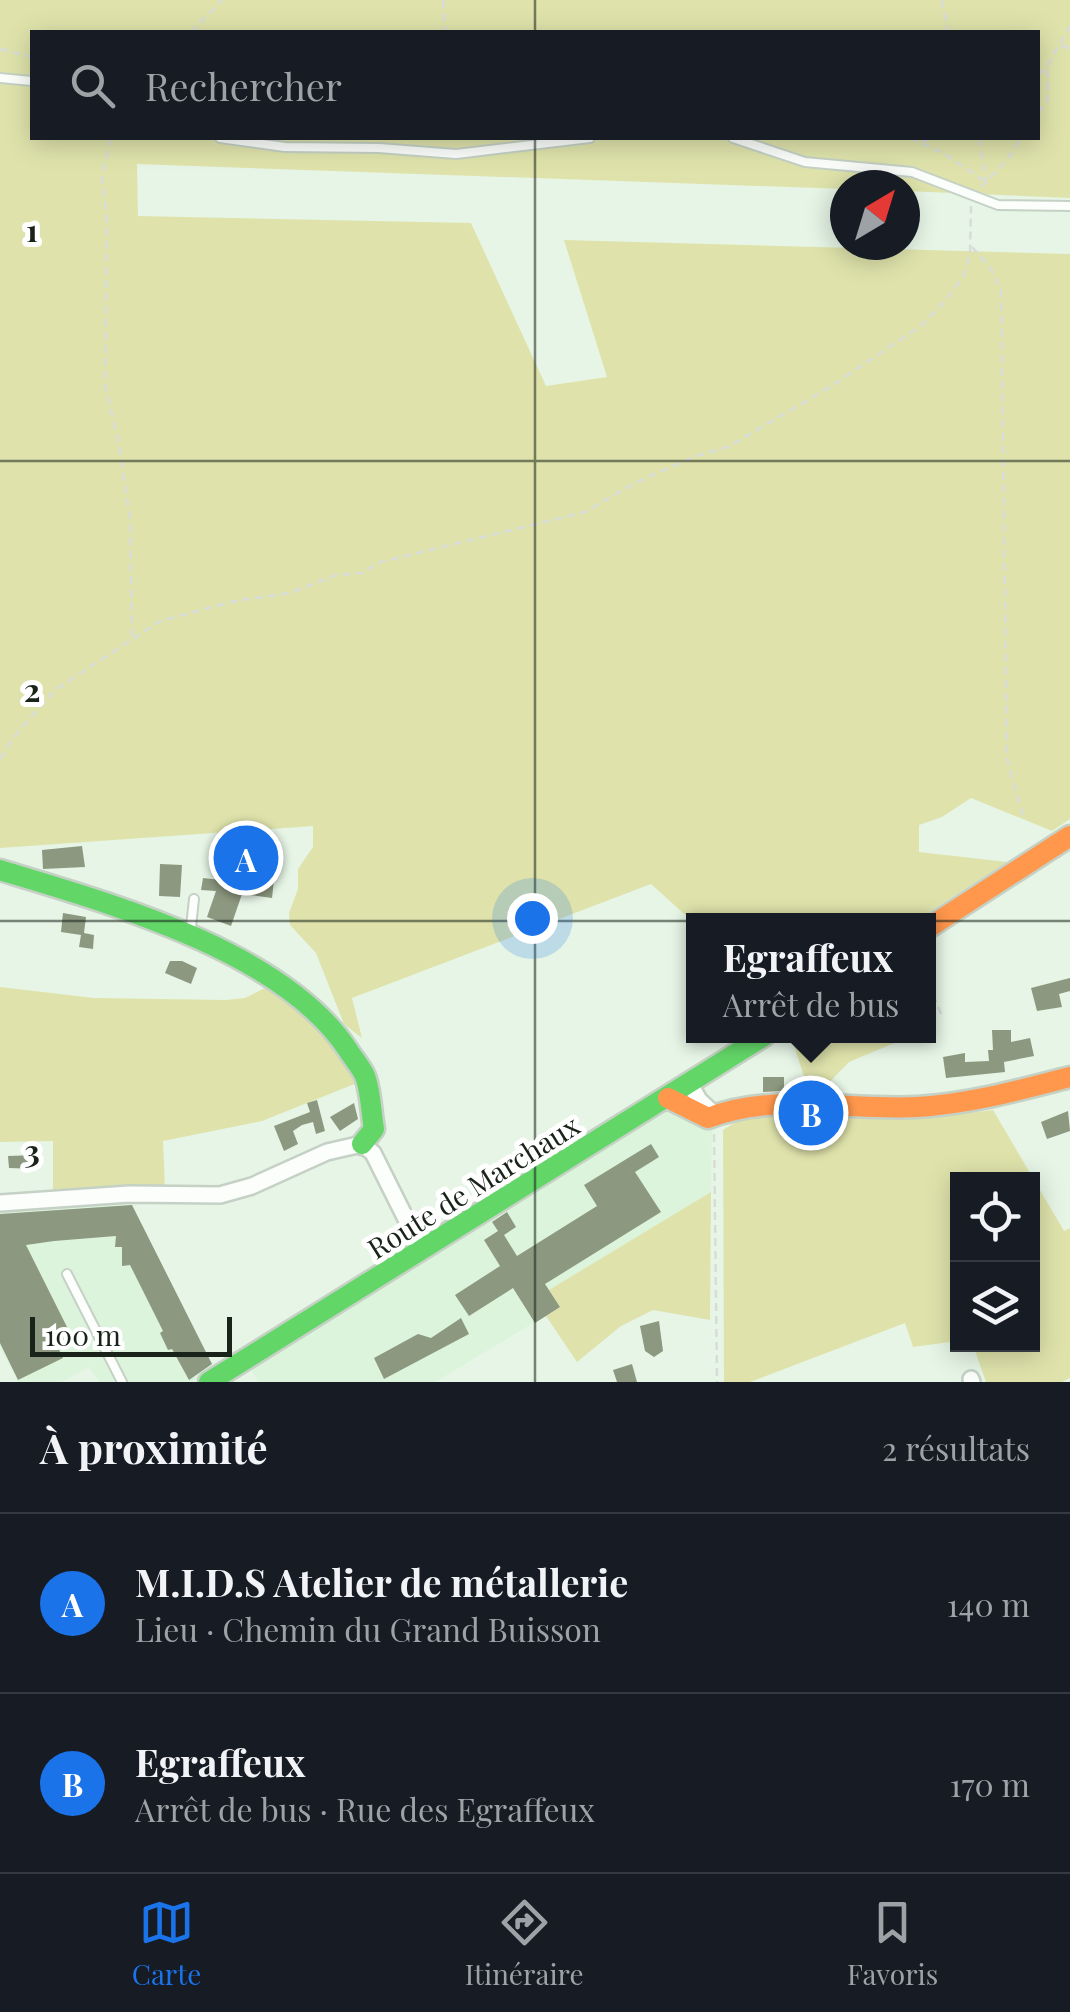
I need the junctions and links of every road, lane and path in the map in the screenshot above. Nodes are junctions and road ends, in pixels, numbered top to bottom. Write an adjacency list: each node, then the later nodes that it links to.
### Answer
1 (222, 0): 5 (path)
2 (444, 0): 6 (path)
3 (942, 0): 7 (path)
4 (1070, 26): 8 (path)
5 (194, 30)
6 (445, 30)
7 (948, 30)
8 (1059, 44): 10 (path); 12 (path)
9 (0, 49): 11 (path)
10 (1070, 49)
11 (30, 56)
12 (1047, 66): 13 (path); 16 (path)
13 (1040, 72)
14 (0, 78): 15 (lane)
15 (30, 81)
16 (1040, 110)
17 (110, 140): 30 (path)
18 (234, 140): 19 (lane)
19 (573, 140)
20 (739, 140): 27 (lane)
21 (915, 140): 25 (path)
22 (926, 140): 25 (path)
23 (979, 140): 26 (path)
24 (1019, 140): 26 (path)
25 (920, 142): 26 (path)
26 (986, 182): 27 (path)
27 (972, 196): 28 (lane); 29 (path)
28 (1070, 206)
29 (971, 246): 30 (path); 32 (path)
30 (132, 639): 31 (path)
31 (0, 759)
32 (1024, 819)
33 (1070, 836): 36 (street)
34 (0, 870): 37 (street)
35 (194, 900): 37 (lane)
36 (936, 923)
37 (190, 936): 45 (street)
38 (936, 1002): 39 (path)
39 (942, 1016)
40 (753, 1043): 42 (street, Route de Marchaux)
41 (1070, 1076): 44 (street)
42 (690, 1084): 43 (street, Route de Marchaux); 44 (street)
43 (668, 1098): 44 (street); 47 (street, Route de Marchaux)
44 (714, 1114): 51 (path)
45 (362, 1144): 46 (street); 47 (street)
46 (0, 1203)
47 (422, 1249): 50 (street, Route de Marchaux)
48 (67, 1274): 49 (lane)
49 (122, 1382)
50 (210, 1382)
51 (717, 1382)

